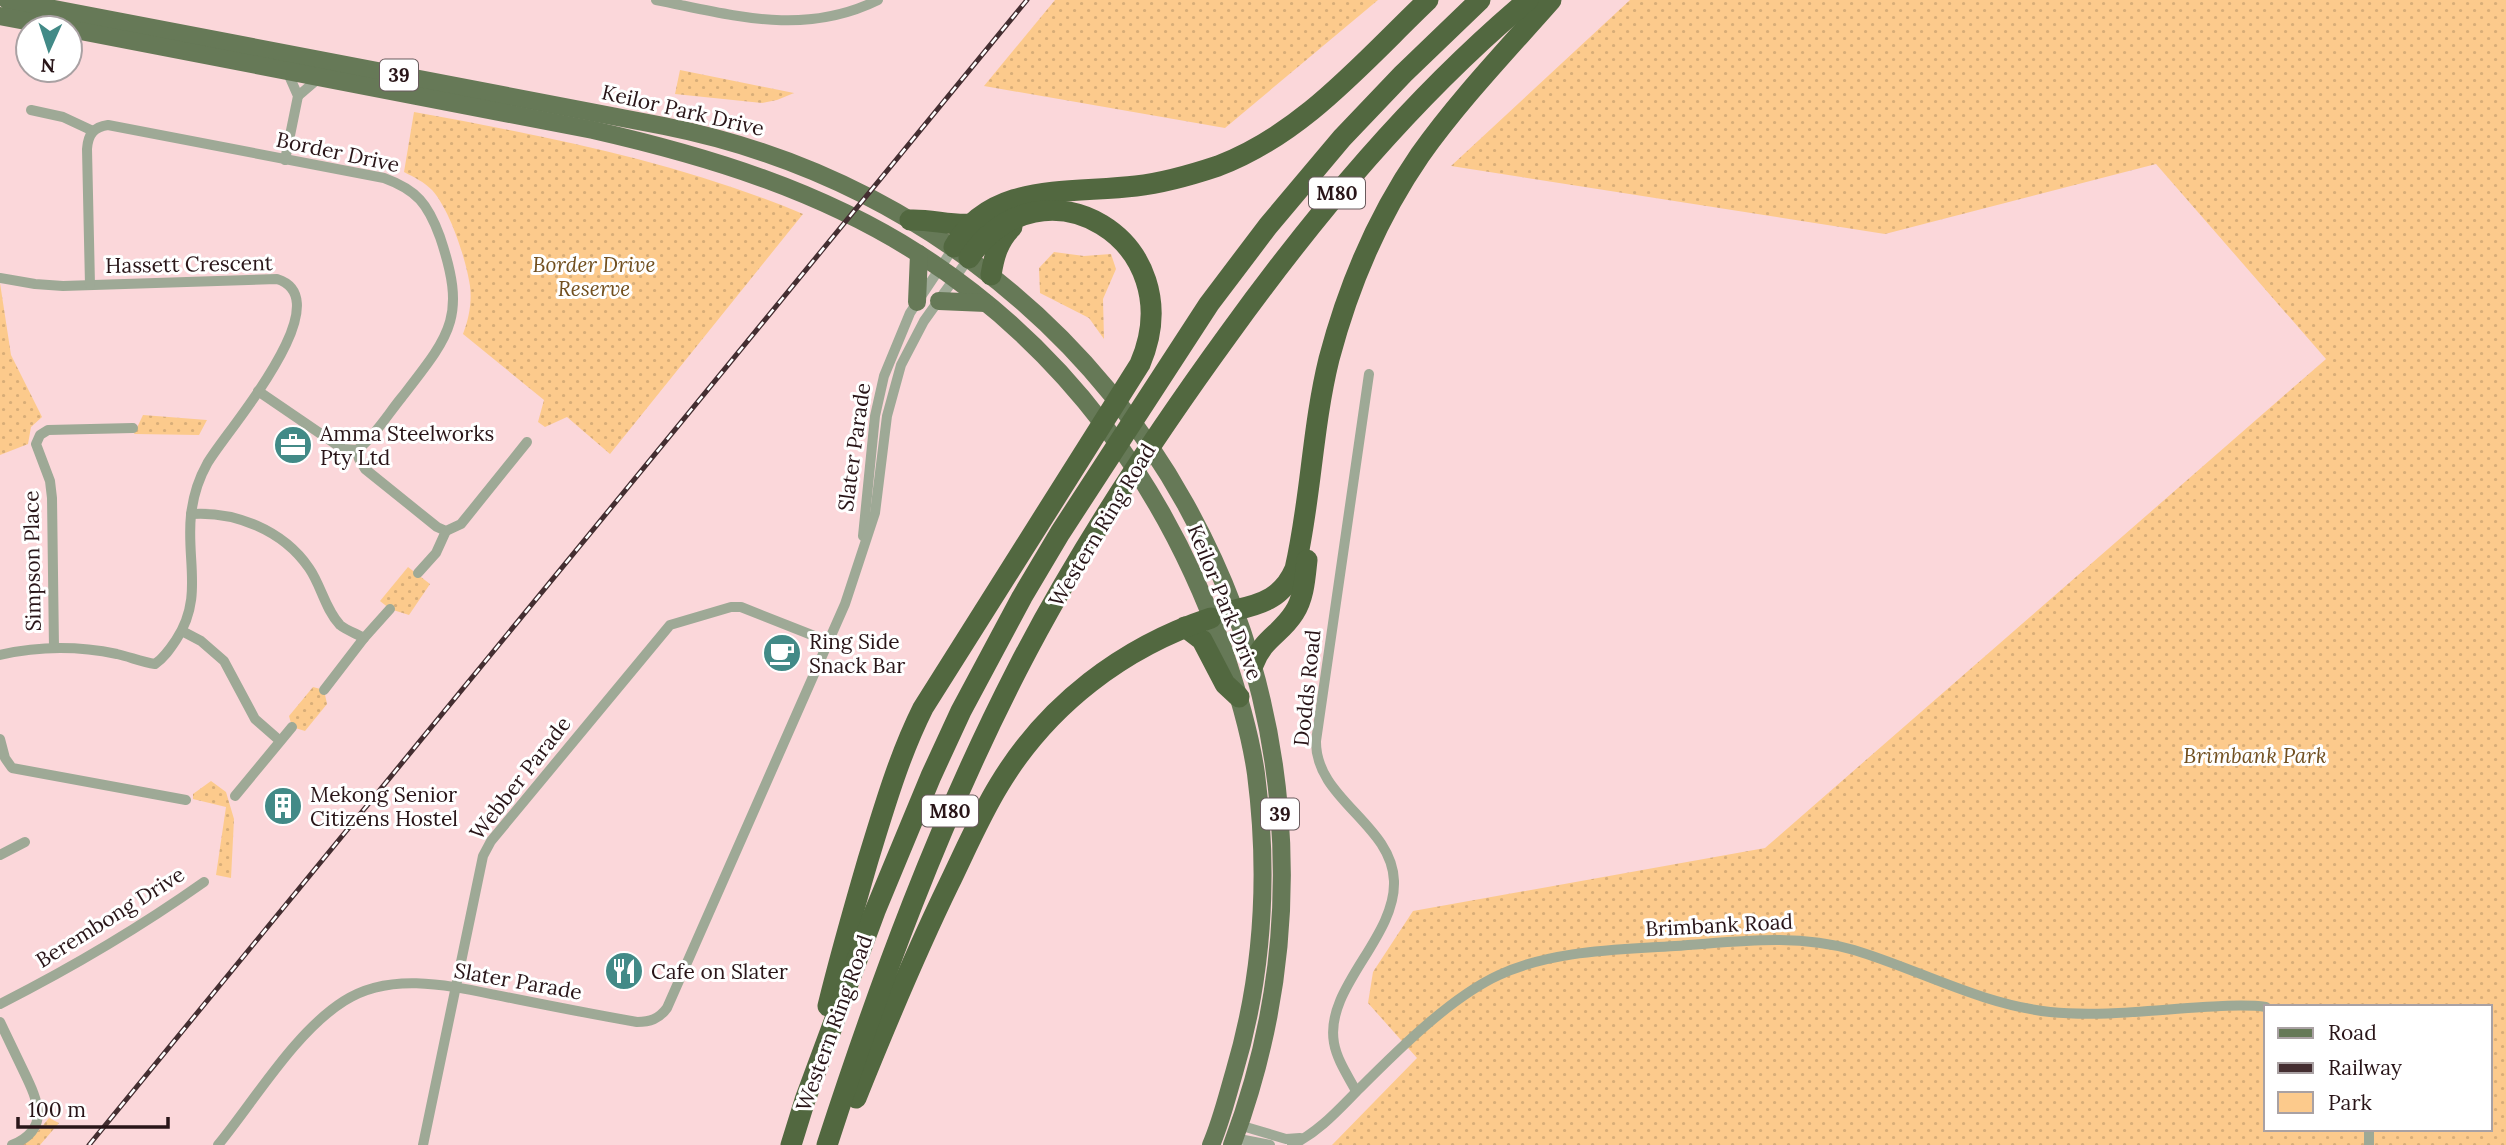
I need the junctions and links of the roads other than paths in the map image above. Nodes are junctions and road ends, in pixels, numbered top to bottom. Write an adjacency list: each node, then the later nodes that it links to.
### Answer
1 (7, 0): 16 (main road, Keilor Park Drive / 39)
2 (656, 0): 3 (street)
3 (878, 0)
4 (1429, 0): 17 (highway)
5 (1480, 0): 61 (highway, Western Ring Road / M80)
6 (1528, 0): 69 (highway, Western Ring Road / M80)
7 (1551, 0): 30 (highway)
8 (84, 32): 9 (main road, Keilor Park Drive / 39)
9 (286, 71): 10 (main road, Keilor Park Drive / 39); 11 (street)
10 (319, 78): 11 (street); 18 (main road, Keilor Park Drive / 39)
11 (298, 96): 14 (street)
12 (31, 110): 13 (street, Border Drive)
13 (93, 131): 14 (street, Border Drive); 22 (street)
14 (285, 160): 31 (street, Border Drive)
15 (1024, 216): 19 (highway); 21 (highway); 61 (highway)
16 (915, 223): 17 (highway); 19 (main road, Keilor Park Drive / 39)
17 (972, 224): 19 (highway)
18 (919, 254): 19 (main road, Keilor Park Drive / 39); 24 (main road)
19 (953, 262): 21 (main road, Keilor Park Drive / 39); 23 (street, Slater Parade); 24 (street, Slater Parade); 25 (main road, Keilor Park Drive / 39)
20 (0, 275): 22 (street, Hassett Crescent)
21 (991, 275): 37 (main road, Keilor Park Drive / 39)
22 (90, 285): 27 (street, Hassett Crescent)
23 (939, 301): 25 (main road); 34 (street, Slater Parade)
24 (917, 302): 34 (street, Slater Parade)
25 (986, 303): 38 (main road, Keilor Park Drive / 39)
26 (1368, 374): 60 (street, Dodds Road)
27 (258, 391): 31 (street); 32 (street, Hassett Crescent)
28 (133, 428): 43 (street, Simpson Place)
29 (527, 442): 33 (street)
30 (1314, 446): 37 (highway); 45 (highway)
31 (357, 450): 33 (street)
32 (191, 514): 40 (street, Hassett Crescent); 41 (street)
33 (446, 531): 35 (street)
34 (863, 546): 42 (street, Slater Parade)
35 (418, 573)
36 (390, 609): 41 (street)
37 (1235, 610): 38 (main road); 45 (main road, Keilor Park Drive / 39)
38 (1211, 618): 39 (highway); 47 (main road, Keilor Park Drive / 39)
39 (1185, 627): 47 (highway); 70 (highway)
40 (182, 631): 43 (street, Hassett Crescent); 50 (street)
41 (364, 638): 46 (street)
42 (827, 642): 56 (street, Webber Parade); 56 (street, Slater Parade)
43 (54, 648): 44 (street, Hassett Crescent)
44 (0, 655)
45 (1253, 665): 62 (main road, Keilor Park Drive / 39)
46 (324, 690)
47 (1239, 697): 64 (main road, Keilor Park Drive / 39)
48 (292, 727): 50 (street)
49 (0, 739): 52 (street)
50 (279, 740): 51 (street)
51 (234, 796)
52 (188, 801)
53 (25, 842): 54 (street)
54 (0, 855)
55 (204, 882): 57 (street, Berembong Drive)
56 (456, 988): 66 (street, Slater Parade); 67 (street, Webber Parade)
57 (0, 1004)
58 (2264, 1007): 60 (street, Brimbank Road)
59 (0, 1022): 65 (street)
60 (1356, 1091): 63 (street, Brimbank Road)
61 (805, 1100): 68 (highway, Western Ring Road / M80)
62 (1235, 1136): 63 (street); 64 (main road); 71 (street)
63 (1309, 1137): 72 (street, Brimbank Road)
64 (1214, 1139)
65 (15, 1144)
66 (224, 1144)
67 (424, 1145)
68 (791, 1145)
69 (827, 1145)
70 (836, 1145)
71 (1270, 1145)
72 (1292, 1145)

